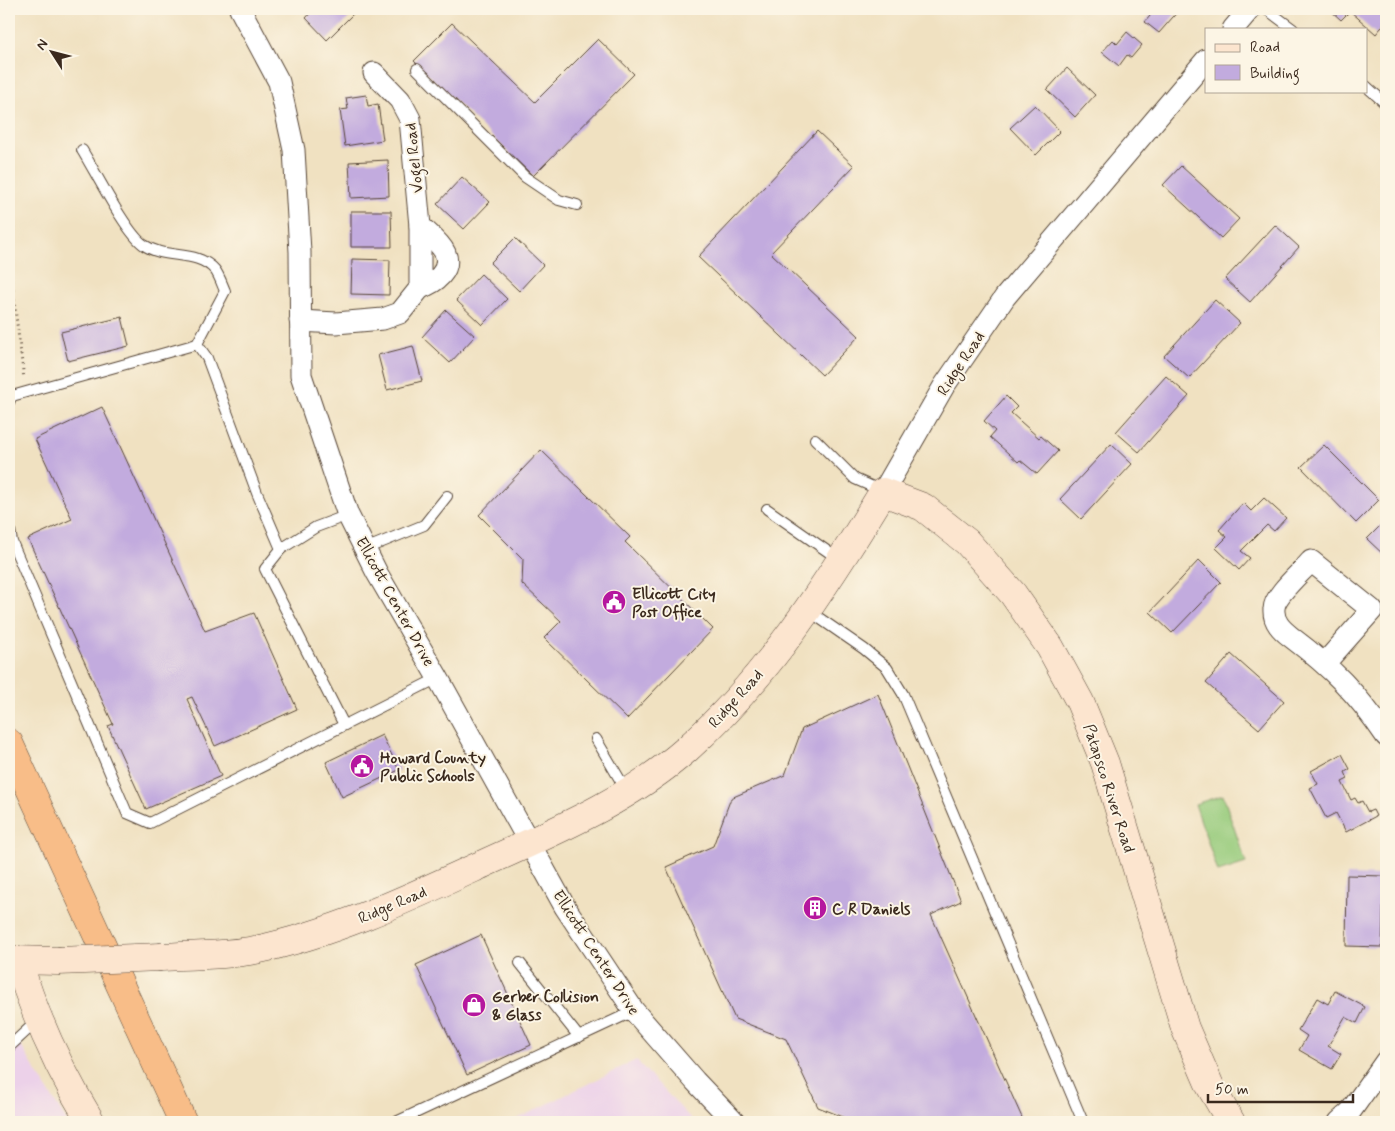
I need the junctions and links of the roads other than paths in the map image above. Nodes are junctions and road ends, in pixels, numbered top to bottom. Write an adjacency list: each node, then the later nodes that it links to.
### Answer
1 (1250, 9): 4 (street)
2 (1266, 9): 5 (lane)
3 (245, 10): 13 (street, Ellicott Center Drive)
4 (1234, 28)
5 (1292, 28)
6 (1205, 61): 17 (street, Ridge Road)
7 (417, 69): 12 (lane)
8 (374, 73): 13 (street, Vogel Road)
9 (1368, 88): 10 (lane)
10 (1386, 104)
11 (82, 150): 14 (lane)
12 (577, 205)
13 (300, 321): 20 (street, Ellicott Center Drive)
14 (197, 344): 15 (lane); 22 (lane)
15 (9, 402)
16 (815, 439): 17 (lane)
17 (883, 492): 24 (street, Ridge Road); 46 (street, Patapsco River Road)
18 (447, 496): 23 (lane)
19 (767, 509): 24 (lane)
20 (348, 515): 22 (lane); 23 (street, Ellicott Center Drive)
21 (9, 524): 28 (lane)
22 (281, 549): 28 (lane)
23 (365, 549): 27 (street, Ellicott Center Drive)
24 (841, 561): 25 (street, Ridge Road)
25 (808, 610): 32 (street, Ridge Road); 45 (lane)
26 (1325, 663): 26 (street); 29 (street)
27 (438, 678): 28 (lane); 33 (street, Ellicott Center Drive)
28 (344, 725)
29 (1386, 736)
30 (596, 739): 32 (lane)
31 (9, 743): 42 (highway)
32 (627, 791): 33 (street, Ridge Road)
33 (531, 842): 34 (street, Ridge Road, bridge); 36 (street, Ellicott Center Drive)
34 (13, 960): 37 (street)
35 (520, 963): 38 (lane)
36 (634, 1011): 38 (lane); 44 (street, Ellicott Center Drive)
37 (39, 1019): 39 (lane); 41 (street)
38 (579, 1037): 43 (lane)
39 (9, 1047)
40 (1386, 1061): 47 (street)
41 (91, 1122)
42 (183, 1122)
43 (396, 1122)
44 (734, 1122)
45 (1083, 1122)
46 (1230, 1122)
47 (1339, 1122)

